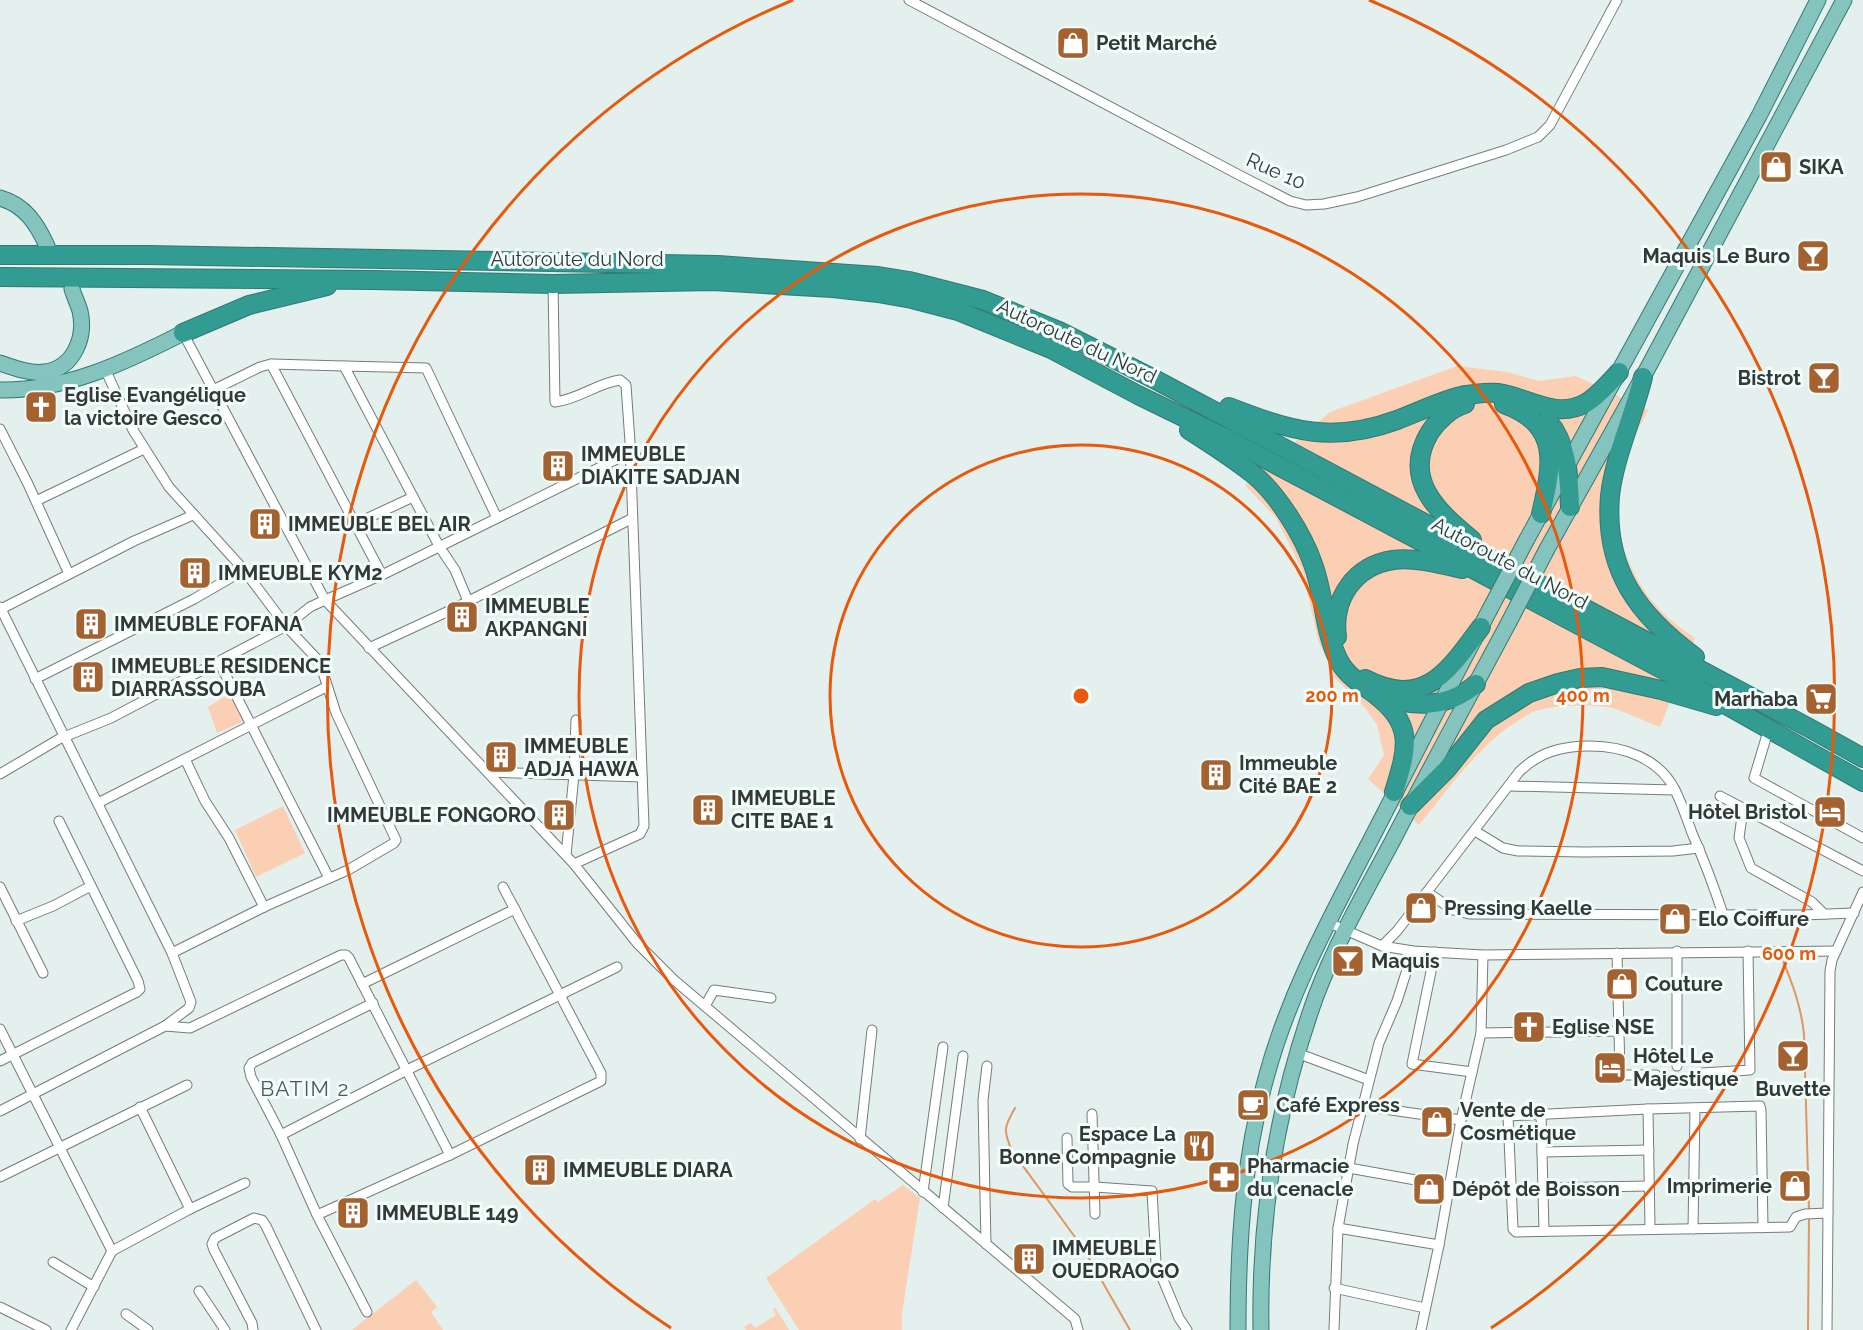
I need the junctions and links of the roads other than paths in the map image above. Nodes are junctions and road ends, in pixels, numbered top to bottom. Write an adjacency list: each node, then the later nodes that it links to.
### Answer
1 (909, 0): 2 (street, Rue 10)
2 (1617, 0)
3 (1818, 0): 17 (main road)
4 (1844, 0): 18 (main road)
5 (0, 198): 6 (main road)
6 (47, 246)
7 (0, 255): 19 (highway, Autoroute du Nord)
8 (0, 278): 9 (highway, Autoroute du Nord)
9 (374, 280): 10 (highway, Autoroute du Nord); 12 (highway)
10 (553, 284): 22 (highway, Autoroute du Nord); 26 (street)
11 (72, 289): 13 (main road)
12 (183, 333): 16 (main road); 21 (street)
13 (0, 363)
14 (271, 364): 15 (street); 21 (street); 35 (street)
15 (344, 366): 28 (street); 33 (street)
16 (105, 369): 20 (main road); 25 (street)
17 (1618, 372): 23 (highway); 27 (main road)
18 (1643, 377): 30 (main road); 54 (highway)
19 (1154, 379): 23 (highway); 37 (highway, Autoroute du Nord)
20 (0, 390)
21 (213, 390): 42 (street)
22 (1138, 395): 40 (highway, Autoroute du Nord); 52 (highway)
23 (1526, 402): 27 (highway)
24 (0, 429): 29 (street)
25 (144, 449): 29 (street); 32 (street)
26 (629, 453): 33 (street); 34 (street)
27 (1567, 467): 30 (highway); 31 (main road)
28 (413, 497): 35 (street); 36 (street)
29 (36, 501): 39 (street)
30 (1570, 507): 50 (main road, bridge)
31 (1540, 514): 37 (highway); 45 (main road, bridge)
32 (193, 515): 38 (street); 39 (street)
33 (497, 518): 36 (street)
34 (632, 519): 43 (street); 65 (street)
35 (355, 524): 41 (street)
36 (439, 546): 41 (street); 43 (street)
37 (1504, 565): 54 (highway, Autoroute du Nord)
38 (244, 570): 46 (street); 49 (street)
39 (69, 574): 44 (street)
40 (1481, 574): 45 (highway); 55 (highway, Autoroute du Nord)
41 (382, 575): 42 (street)
42 (325, 600): 46 (street); 47 (street)
43 (468, 601): 47 (street)
44 (1, 608): 49 (street)
45 (1485, 619): 53 (main road)
46 (286, 626): 48 (street); 51 (street)
47 (369, 648): 62 (street)
48 (219, 662): 57 (street); 59 (street)
49 (35, 679): 59 (street)
50 (1476, 684): 53 (highway); 72 (main road)
51 (326, 687): 57 (street); 81 (street)
52 (1377, 696): 53 (highway); 69 (highway)
53 (1442, 703): 69 (main road)
54 (1763, 704): 60 (highway, Autoroute du Nord)
55 (1740, 712): 58 (highway, Autoroute du Nord); 72 (highway)
56 (576, 720): 64 (street)
57 (251, 725): 61 (street); 81 (street)
58 (1769, 728): 66 (highway, Autoroute du Nord); 76 (street)
59 (64, 738): 63 (street); 71 (street)
60 (1863, 758)
61 (185, 759): 71 (street); 87 (street)
62 (488, 772): 64 (street); 78 (street)
63 (0, 774)
64 (574, 775): 65 (street); 78 (street)
65 (642, 777): 79 (street)
66 (1863, 782)
67 (1509, 786): 68 (street); 68 (street); 75 (street)
68 (1675, 790): 77 (street)
69 (1394, 792): 93 (main road)
70 (1720, 796): 73 (street)
71 (98, 803): 101 (street)
72 (1410, 806): 94 (main road)
73 (1743, 809): 80 (street); 91 (street)
74 (59, 821): 82 (street)
75 (1475, 831): 77 (street); 85 (street)
76 (1863, 838)
77 (1699, 848): 90 (street)
78 (566, 855): 79 (street)
79 (574, 864): 112 (street)
80 (1863, 871)
81 (329, 878): 87 (street)
82 (91, 886): 92 (street); 120 (street)
83 (0, 887): 92 (street)
84 (503, 887): 88 (street)
85 (1427, 892): 90 (street); 95 (street)
86 (1863, 892): 89 (street)
87 (264, 907): 101 (street)
88 (515, 909): 106 (street); 108 (street)
89 (1854, 913): 91 (street); 99 (street)
90 (1723, 914): 91 (street)
91 (1824, 914)
92 (16, 921): 105 (street)
93 (1327, 922): 94 (street); 107 (main road)
94 (1346, 931): 95 (street); 109 (main road)
95 (1382, 946): 96 (street)
96 (1413, 951): 100 (street); 129 (street)
97 (1677, 951): 98 (street); 102 (street); 124 (street)
98 (1748, 951): 99 (street); 127 (street)
99 (1836, 951): 157 (street)
100 (1435, 952): 103 (street); 126 (street)
101 (172, 953): 113 (street)
102 (1617, 953): 103 (street); 116 (street)
103 (1483, 955): 117 (street)
104 (617, 967): 108 (street)
105 (43, 973)
106 (362, 984): 111 (street); 113 (street)
107 (1296, 991): 109 (street); 184 (main road)
108 (560, 995): 125 (street); 146 (street)
109 (1316, 997): 119 (main road)
110 (771, 998): 112 (street)
111 (373, 1003): 125 (street); 140 (street)
112 (705, 1006): 142 (street)
113 (165, 1026): 131 (street)
114 (0, 1029): 120 (street)
115 (872, 1030): 142 (street)
116 (1620, 1031): 117 (street); 128 (street)
117 (1481, 1033): 126 (street)
118 (943, 1047): 154 (street)
119 (1297, 1053): 129 (street); 185 (main road)
120 (13, 1055): 122 (street); 131 (street)
121 (963, 1056): 155 (street)
122 (0, 1061)
123 (987, 1066): 165 (street)
124 (1677, 1066)
125 (407, 1070): 140 (street); 146 (street)
126 (1472, 1072): 139 (street)
127 (1702, 1073)
128 (1656, 1075)
129 (1369, 1080): 132 (street)
130 (187, 1086): 133 (street)
131 (32, 1094): 136 (street); 143 (street)
132 (1363, 1106): 139 (street); 147 (street)
133 (140, 1107): 143 (street); 156 (street)
134 (1695, 1108): 135 (street); 162 (street); 163 (street)
135 (1648, 1109): 137 (street); 144 (street)
136 (0, 1111)
137 (1540, 1113): 145 (street); 164 (street)
138 (1092, 1114): 152 (street)
139 (1461, 1120): 150 (street)
140 (281, 1135): 159 (street)
141 (1067, 1138): 152 (street)
142 (860, 1139): 154 (street)
143 (59, 1148): 148 (street); 167 (street)
144 (1649, 1150): 145 (street); 151 (street)
145 (1542, 1152): 153 (street)
146 (450, 1155): 159 (street)
147 (1349, 1168): 150 (street); 160 (street)
148 (0, 1177)
149 (245, 1183): 156 (street)
150 (1449, 1186): 166 (street)
151 (1649, 1186): 153 (street); 161 (street)
152 (1095, 1187): 158 (street); 183 (street)
153 (1543, 1188): 164 (street)
154 (923, 1192): 155 (street)
155 (943, 1208): 165 (street)
156 (190, 1209): 167 (street)
157 (1828, 1213): 162 (street); 188 (street)
158 (1095, 1214)
159 (317, 1215): 174 (street)
160 (1338, 1228): 166 (street); 170 (street)
161 (1650, 1228): 163 (street); 164 (street)
162 (1763, 1228): 163 (street)
163 (1693, 1229)
164 (1544, 1231)
165 (986, 1244): 182 (street)
166 (1439, 1245): 173 (street)
167 (112, 1251): 169 (street)
168 (53, 1262): 169 (street)
169 (93, 1287): 177 (street)
170 (1334, 1288): 173 (street); 186 (street)
171 (199, 1291): 179 (street)
172 (0, 1307): 176 (street)
173 (1425, 1308): 187 (street)
174 (367, 1312)
175 (126, 1314): 178 (street)
176 (46, 1330)
177 (71, 1330)
178 (148, 1330)
179 (225, 1330)
180 (253, 1330): 181 (street)
181 (316, 1330)
182 (1078, 1330)
183 (1187, 1330)
184 (1238, 1330)
185 (1261, 1330)
186 (1334, 1330)
187 (1421, 1330)
188 (1827, 1330)

